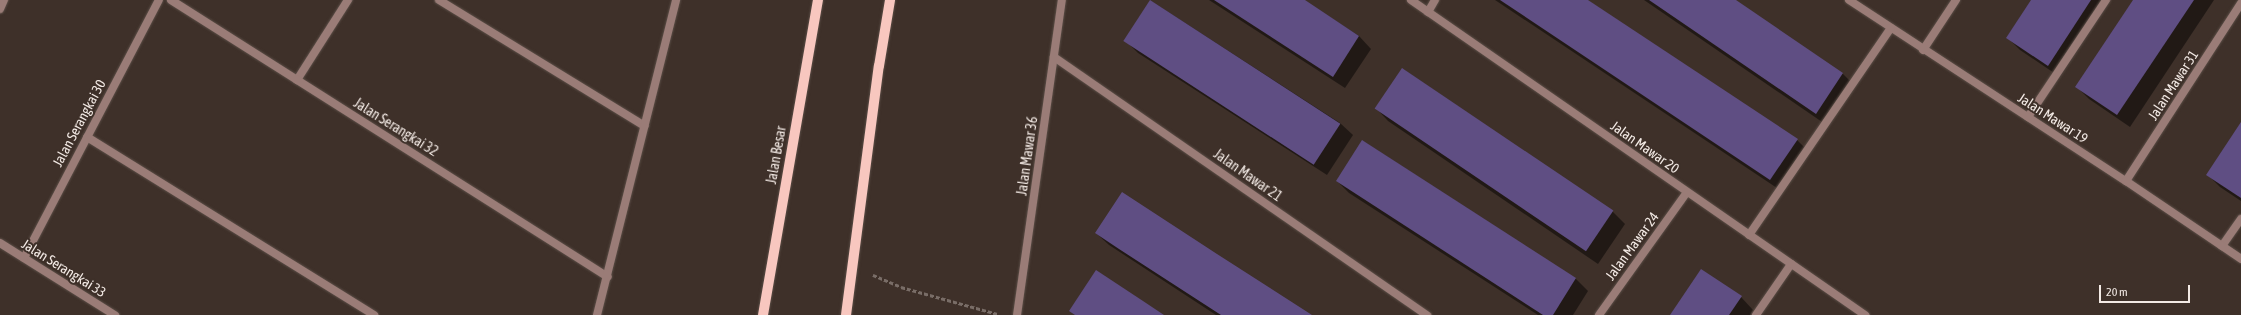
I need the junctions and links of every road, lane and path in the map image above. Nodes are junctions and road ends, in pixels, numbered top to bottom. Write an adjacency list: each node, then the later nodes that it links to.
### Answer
1 (4, 0): 16 (street)
2 (158, 0): 24 (street, Jalan Serangkai 30)
3 (171, 0): 21 (street, Jalan Serangkai 32)
4 (348, 0): 21 (street)
5 (439, 0): 23 (street)
6 (676, 0): 23 (street)
7 (818, 0): 39 (main road, Jalan Besar)
8 (890, 0): 34 (main road)
9 (1062, 0): 20 (street, Jalan Mawar 36)
10 (1411, 0): 17 (street, Jalan Mawar 20)
11 (1435, 0): 17 (street)
12 (1849, 0): 18 (street, Jalan Mawar 19)
13 (1956, 0): 19 (street)
14 (2106, 0): 22 (street)
15 (2241, 3): 25 (street, Jalan Mawar 31)
16 (0, 9)
17 (1428, 12): 26 (street, Jalan Mawar 20)
18 (1891, 28): 19 (street, Jalan Mawar 19); 28 (street)
19 (1923, 50): 22 (street, Jalan Mawar 19)
20 (1054, 57): 42 (street, Jalan Mawar 36); 43 (street, Jalan Mawar 21)
21 (297, 80): 35 (street, Jalan Serangkai 32)
22 (2028, 117): 25 (street, Jalan Mawar 19)
23 (645, 126): 35 (street)
24 (87, 137): 31 (street, Jalan Serangkai 30); 37 (street)
25 (2126, 181): 30 (street, Jalan Mawar 19)
26 (1687, 192): 28 (street, Jalan Mawar 20); 44 (street, Jalan Mawar 24)
27 (2241, 219): 30 (street)
28 (1749, 235): 33 (street, Jalan Mawar 20)
29 (0, 243): 31 (street, Jalan Serangkai 33)
30 (2222, 246): 32 (street, Jalan Mawar 19)
31 (24, 258): 36 (street, Jalan Serangkai 33)
32 (2241, 259)
33 (1791, 264): 45 (street); 46 (street, Jalan Mawar 20)
34 (852, 267): 40 (main road); 41 (path)
35 (608, 277): 38 (street)
36 (115, 315)
37 (374, 315)
38 (597, 315)
39 (763, 315)
40 (846, 315)
41 (1002, 315)
42 (1017, 315)
43 (1427, 315)
44 (1599, 315)
45 (1756, 315)
46 (1865, 315)

